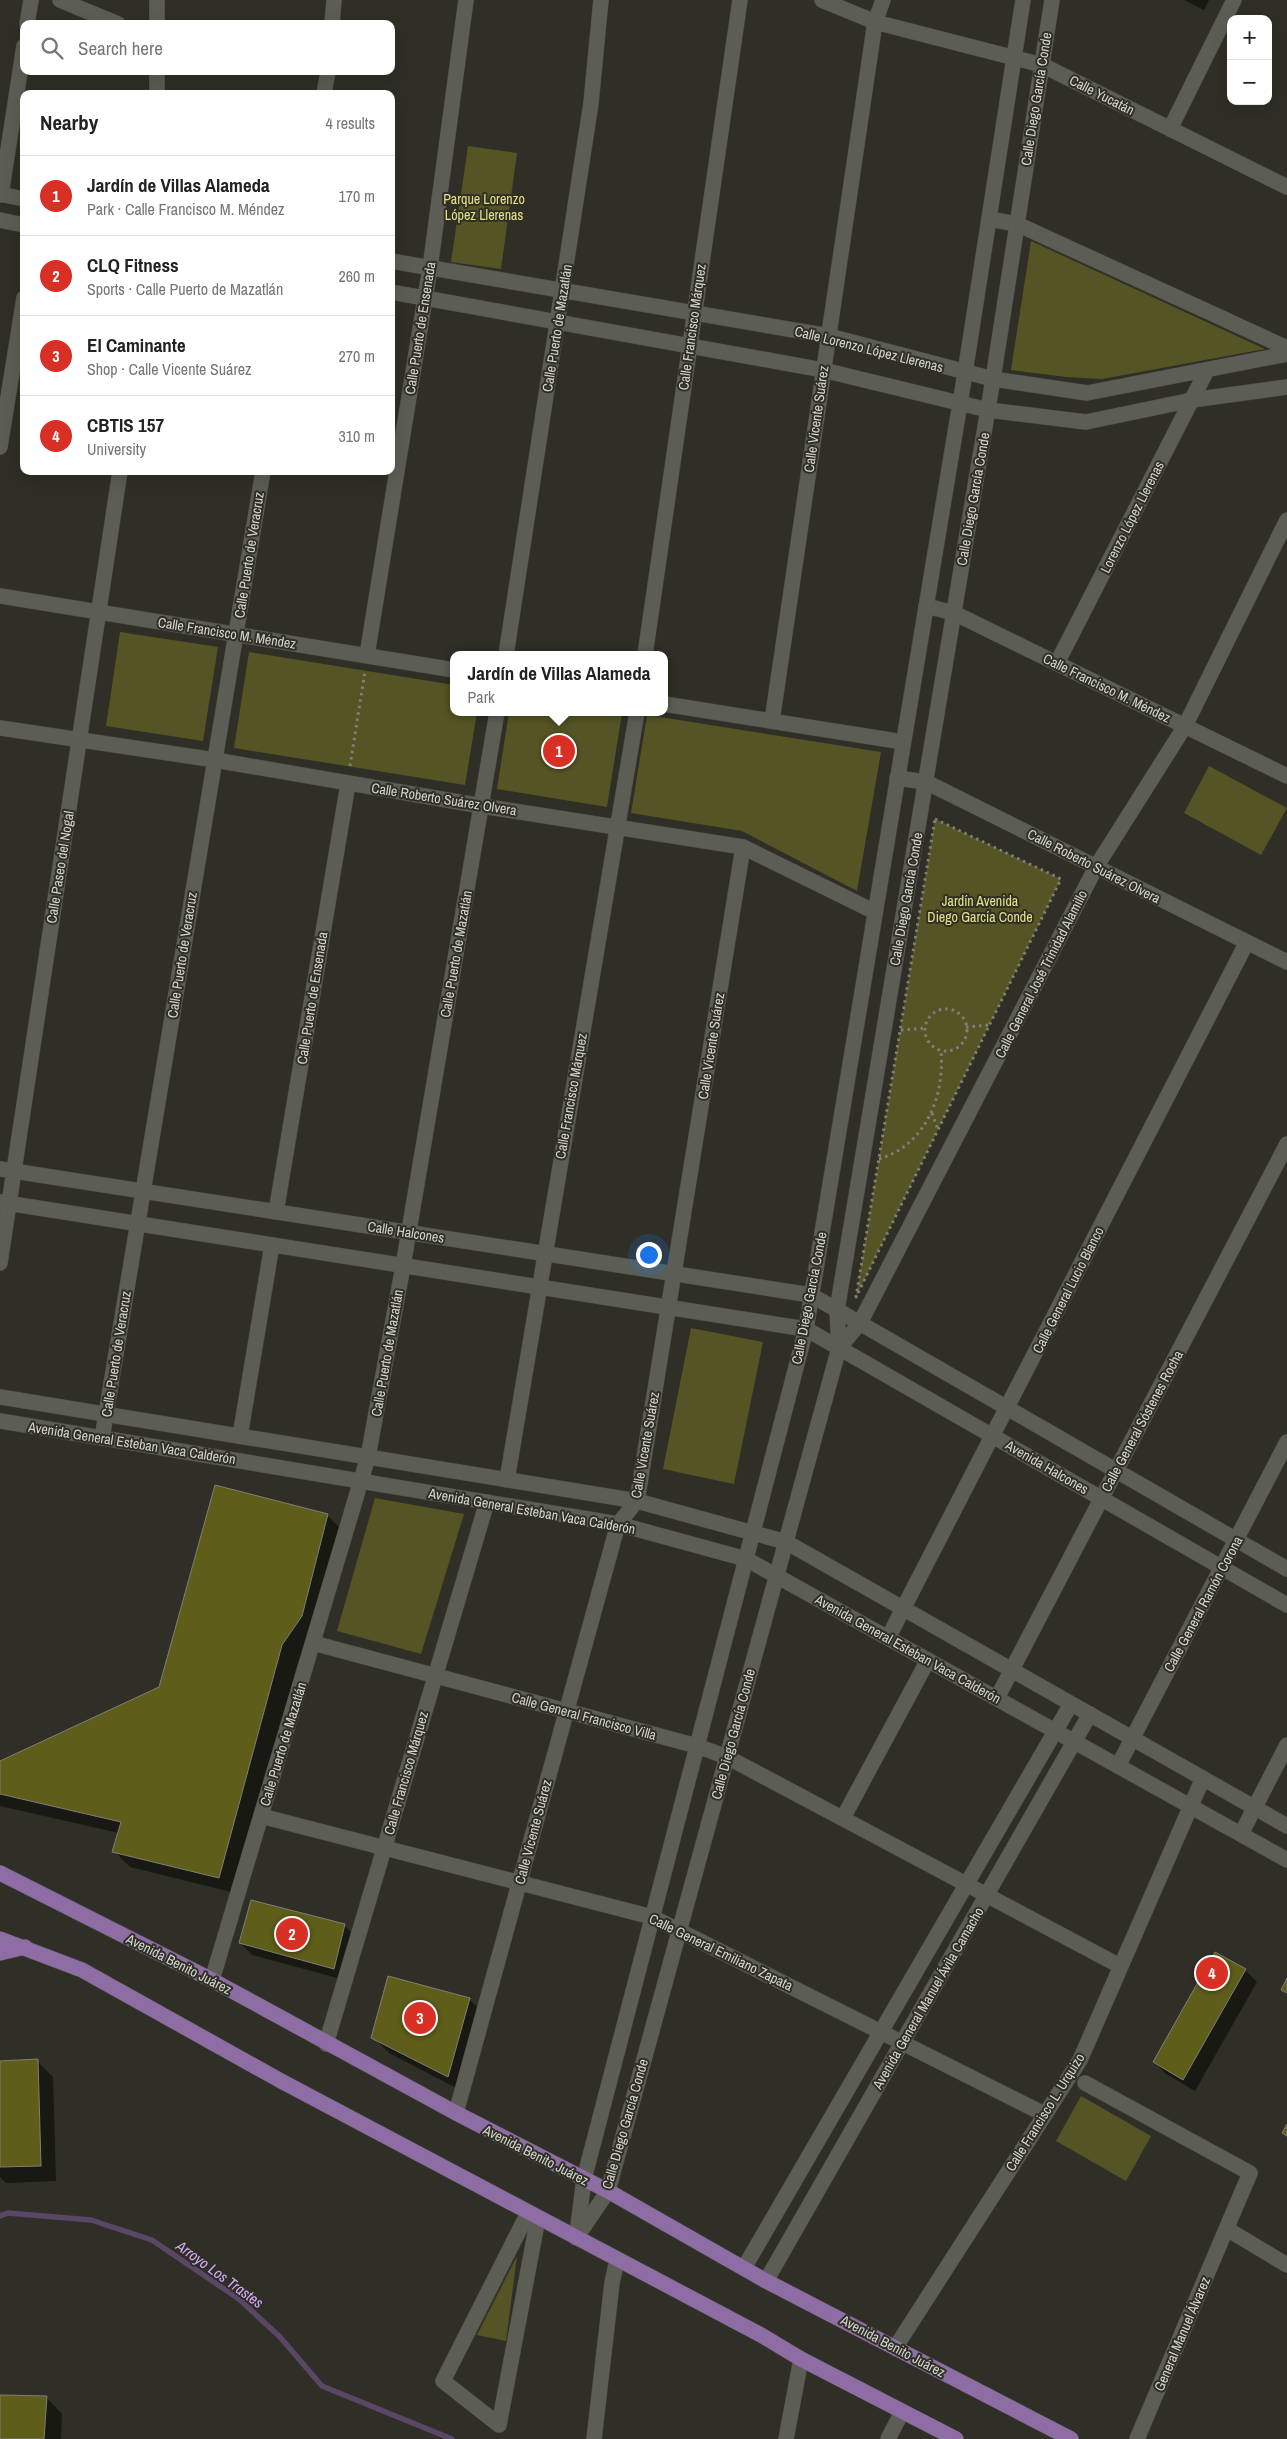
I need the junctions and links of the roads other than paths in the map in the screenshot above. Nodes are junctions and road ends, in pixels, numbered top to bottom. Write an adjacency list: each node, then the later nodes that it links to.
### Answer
1 (31, 0): 13 (street)
2 (60, 0): 14 (street)
3 (157, 0): 15 (street)
4 (334, 0): 16 (street)
5 (466, 0): 34 (street, Calle Puerto de Ensenada)
6 (602, 0): 35 (street, Calle Puerto de Mazatlán)
7 (740, 0): 38 (street, Calle Francisco Márquez)
8 (822, 0): 17 (street, Calle Yucatán)
9 (883, 0): 17 (street, Calle Vicente Suárez)
10 (1023, 0): 18 (street, Calle Diego García Conde)
11 (1052, 0): 19 (street, Calle Diego García Conde)
12 (1234, 0): 25 (street)
13 (28, 20)
14 (108, 20)
15 (157, 20)
16 (332, 20)
17 (875, 22): 18 (street, Calle Yucatán); 41 (street, Calle Vicente Suárez)
18 (1014, 58): 19 (street, Calle Yucatán); 30 (street, Calle Diego García Conde)
19 (1042, 65): 25 (street, Calle Yucatán); 32 (street, Calle Diego García Conde)
20 (20, 72): 27 (street)
21 (157, 75): 23 (street)
22 (327, 75): 24 (street)
23 (157, 90)
24 (325, 90)
25 (1170, 129): 26 (street, Calle Yucatán)
26 (1287, 187)
27 (1, 194): 28 (street)
28 (20, 197)
29 (0, 220): 31 (street)
30 (989, 220): 32 (street); 47 (street, Calle Diego García Conde)
31 (20, 224)
32 (1017, 224): 43 (street); 48 (street, Calle Diego García Conde)
33 (395, 262): 34 (street, Calle Lorenzo López Llerenas)
34 (430, 268): 35 (street, Calle Lorenzo López Llerenas); 37 (street, Calle Puerto de Ensenada)
35 (563, 291): 38 (street, Calle Lorenzo López Llerenas); 39 (street, Calle Puerto de Mazatlán)
36 (395, 293): 37 (street)
37 (425, 298): 39 (street); 64 (street, Calle Puerto de Ensenada)
38 (694, 313): 41 (street, Calle Lorenzo López Llerenas); 42 (street, Calle Francisco Márquez)
39 (557, 322): 42 (street); 62 (street, Calle Puerto de Mazatlán)
40 (20, 323): 53 (street)
41 (829, 336): 45 (street, Calle Vicente Suárez); 47 (street, Calle Lorenzo López Llerenas)
42 (689, 346): 45 (street); 63 (street, Calle Francisco Márquez)
43 (1287, 348)
44 (1287, 354): 46 (street, Calle Lorenzo López Llerenas)
45 (823, 370): 51 (street); 70 (street, Calle Vicente Suárez)
46 (1207, 370): 48 (street, Calle Lorenzo López Llerenas); 50 (street, Lorenzo López Llerenas)
47 (965, 372): 48 (street, Calle Lorenzo López Llerenas); 51 (street, Calle Diego García Conde)
48 (993, 379): 52 (street, Calle Diego García Conde)
49 (1287, 386): 50 (street)
50 (1192, 400): 52 (street); 65 (street, Lorenzo López Llerenas)
51 (960, 403): 52 (street); 58 (street, Calle Diego García Conde)
52 (988, 410): 60 (street, Calle Diego García Conde)
53 (0, 447)
54 (119, 475): 59 (street, Calle Paseo del Nogal)
55 (261, 475): 61 (street, Calle Puerto de Veracruz)
56 (1287, 520): 71 (street, Calle General José Trinidad Alamillo)
57 (0, 596): 59 (street, Calle Francisco M. Méndez)
58 (926, 606): 60 (street, Calle Francisco M. Méndez); 74 (street, Calle Diego García Conde)
59 (99, 612): 61 (street, Calle Francisco M. Méndez); 73 (street, Calle Paseo del Nogal)
60 (954, 613): 65 (street, Calle Francisco M. Méndez); 78 (street, Calle Diego García Conde)
61 (236, 634): 64 (street, Calle Francisco M. Méndez); 75 (street, Calle Puerto de Veracruz)
62 (507, 651)
63 (646, 651)
64 (367, 656): 66 (street, Calle Francisco M. Méndez)
65 (1057, 663): 71 (street, Calle Francisco M. Méndez)
66 (450, 669)
67 (668, 705): 70 (street)
68 (496, 716): 80 (street, Calle Puerto de Mazatlán)
69 (636, 716): 81 (street, Calle Francisco Márquez)
70 (772, 721): 74 (street)
71 (1185, 726): 76 (street, Calle Francisco M. Méndez); 83 (street, Calle General José Trinidad Alamillo)
72 (0, 728): 73 (street, Calle Roberto Suárez Olvera)
73 (80, 740): 75 (street, Calle Roberto Suárez Olvera); 88 (street, Calle Paseo del Nogal)
74 (903, 742): 77 (street, Calle Diego García Conde)
75 (215, 760): 79 (street, Calle Roberto Suárez Olvera); 89 (street, Calle Puerto de Veracruz)
76 (1287, 776)
77 (897, 778): 78 (street, Calle Roberto Suárez Olvera); 84 (street, Calle Diego García Conde)
78 (926, 782): 83 (street, Calle Roberto Suárez Olvera); 102 (street, Calle Diego García Conde)
79 (348, 784): 80 (street, Calle Roberto Suárez Olvera); 91 (street, Calle Puerto de Ensenada)
80 (482, 806): 81 (street, Calle Roberto Suárez Olvera); 93 (street, Calle Puerto de Mazatlán)
81 (618, 827): 82 (street, Calle Roberto Suárez Olvera); 95 (street, Calle Francisco Márquez)
82 (743, 846): 84 (street, Calle Roberto Suárez Olvera); 98 (street, Calle Vicente Suárez)
83 (1096, 867): 85 (street, Calle Roberto Suárez Olvera); 103 (street, Calle General José Trinidad Alamillo)
84 (875, 912): 100 (street, Calle Diego García Conde)
85 (1247, 942): 86 (street, Calle Roberto Suárez Olvera); 107 (street, Calle General Lucio Blanco)
86 (1287, 962)
87 (1287, 1144): 117 (street, Calle General Sóstenes Rocha)
88 (7, 1170): 89 (street, Calle Halcones); 90 (street, Calle Paseo del Nogal)
89 (143, 1191): 91 (street, Calle Halcones); 92 (street, Calle Puerto de Veracruz)
90 (4, 1203): 92 (street); 96 (street, Calle Paseo del Nogal)
91 (276, 1212): 93 (street, Calle Halcones)
92 (138, 1224): 94 (street); 108 (street, Calle Puerto de Veracruz)
93 (408, 1232): 95 (street, Calle Halcones); 97 (street, Calle Puerto de Mazatlán)
94 (272, 1245): 97 (street); 110 (street)
95 (544, 1253): 98 (street, Calle Halcones); 99 (street, Calle Francisco Márquez)
96 (0, 1263)
97 (403, 1266): 99 (street); 115 (street, Calle Puerto de Mazatlán)
98 (674, 1274): 100 (street, Calle Halcones); 101 (street, Calle Vicente Suárez)
99 (539, 1287): 101 (street); 118 (street, Calle Francisco Márquez)
100 (812, 1295): 102 (street); 104 (street, Calle Diego García Conde)
101 (668, 1308): 104 (street); 121 (street, Calle Vicente Suárez)
102 (837, 1310): 103 (street); 105 (street, Calle Diego García Conde)
103 (860, 1323): 105 (street, Calle General José Trinidad Alamillo); 107 (street)
104 (806, 1329): 105 (street, Avenida Halcones); 124 (street, Calle Diego García Conde)
105 (839, 1348): 111 (street, Avenida Halcones); 126 (street, Calle Diego García Conde)
106 (0, 1396): 108 (street, Avenida General Esteban Vaca Calderón)
107 (1007, 1408): 111 (street, Calle General Lucio Blanco); 117 (street)
108 (106, 1414): 110 (street, Avenida General Esteban Vaca Calderón); 112 (street, Calle Puerto de Veracruz)
109 (0, 1421): 112 (street, Avenida General Esteban Vaca Calderón)
110 (240, 1436): 114 (street, Avenida General Esteban Vaca Calderón)
111 (992, 1436): 120 (street, Avenida Halcones); 132 (street, Calle General Lucio Blanco)
112 (102, 1438): 116 (street, Avenida General Esteban Vaca Calderón)
113 (1287, 1442): 125 (street, Calle General Ramón Corona)
114 (290, 1444): 115 (street, Avenida General Esteban Vaca Calderón); 116 (street)
115 (368, 1457): 118 (street, Avenida General Esteban Vaca Calderón); 119 (street, Calle Puerto de Mazatlán)
116 (285, 1469): 119 (street, Avenida General Esteban Vaca Calderón)
117 (1116, 1471): 120 (street, Calle General Sóstenes Rocha); 125 (street)
118 (506, 1480): 121 (street, Avenida General Esteban Vaca Calderón)
119 (362, 1481): 122 (street, Avenida General Esteban Vaca Calderón); 134 (street, Calle Puerto de Mazatlán)
120 (1101, 1499): 128 (street, Avenida Halcones); 136 (street, Calle General Sóstenes Rocha)
121 (637, 1501): 123 (street, Calle Vicente Suárez); 124 (street, Avenida General Esteban Vaca Calderón)
122 (487, 1502): 123 (street, Avenida General Esteban Vaca Calderón); 137 (street, Calle Francisco Márquez)
123 (618, 1524): 127 (street, Avenida General Esteban Vaca Calderón); 140 (street, Calle Vicente Suárez)
124 (753, 1533): 126 (street, Avenida General Esteban Vaca Calderón); 127 (street, Calle Diego García Conde)
125 (1236, 1540): 128 (street, Calle General Ramón Corona); 129 (street)
126 (786, 1542): 130 (street, Calle Diego García Conde); 132 (street, Avenida General Esteban Vaca Calderón)
127 (746, 1559): 130 (street, Avenida General Esteban Vaca Calderón); 146 (street, Calle Diego García Conde)
128 (1222, 1568): 131 (street, Avenida Halcones); 143 (street, Calle General Ramón Corona)
129 (1287, 1570)
130 (776, 1575): 133 (street, Avenida General Esteban Vaca Calderón); 147 (street, Calle Diego García Conde)
131 (1287, 1605)
132 (903, 1609): 133 (street, Calle General Lucio Blanco); 136 (street, Avenida General Esteban Vaca Calderón)
133 (888, 1638): 135 (street, Avenida General Esteban Vaca Calderón)
134 (313, 1643): 137 (street, Calle General Francisco Villa); 152 (street, Calle Puerto de Mazatlán)
135 (928, 1660): 138 (street, Avenida General Esteban Vaca Calderón); 153 (street)
136 (1012, 1670): 138 (street, Calle General Sóstenes Rocha); 139 (street, Avenida General Esteban Vaca Calderón)
137 (435, 1676): 140 (street, Calle General Francisco Villa); 156 (street, Calle Francisco Márquez)
138 (997, 1698): 142 (street, Avenida General Esteban Vaca Calderón)
139 (1071, 1704): 141 (street, Avenida General Esteban Vaca Calderón); 142 (street, Avenida General Manuel Ávila Camacho)
140 (566, 1711): 146 (street, Calle General Francisco Villa); 159 (street, Calle Vicente Suárez)
141 (1090, 1714): 143 (street, Avenida General Esteban Vaca Calderón); 144 (street, Avenida General Manuel Ávila Camacho)
142 (1056, 1731): 144 (street, Avenida General Esteban Vaca Calderón); 160 (street, Avenida General Manuel Ávila Camacho)
143 (1132, 1738): 148 (street, Calle General Ramón Corona); 149 (street, Avenida General Esteban Vaca Calderón)
144 (1074, 1742): 148 (street, Avenida General Esteban Vaca Calderón); 161 (street, Avenida General Manuel Ávila Camacho)
145 (1287, 1745): 151 (street)
146 (697, 1746): 147 (street, Calle General Francisco Villa); 162 (street, Calle Diego García Conde)
147 (727, 1757): 153 (street, Calle General Francisco Villa); 163 (street, Calle Diego García Conde)
148 (1118, 1766): 150 (street, Avenida General Esteban Vaca Calderón)
149 (1203, 1778): 150 (street, Calle Francisco L. Urquizo); 151 (street, Avenida General Esteban Vaca Calderón)
150 (1190, 1806): 155 (street, Avenida General Esteban Vaca Calderón); 167 (street, Calle Francisco L. Urquizo)
151 (1254, 1807): 154 (street, Avenida General Esteban Vaca Calderón); 155 (street)
152 (261, 1816): 156 (street, Calle General Emiliano Zapata); 168 (street, Calle Puerto de Mazatlán)
153 (843, 1818): 160 (street, Calle General Francisco Villa)
154 (1287, 1826)
155 (1241, 1834): 157 (street, Avenida General Esteban Vaca Calderón)
156 (384, 1848): 159 (street, Calle General Emiliano Zapata); 171 (street, Calle Francisco Márquez)
157 (1287, 1860)
158 (0, 1873): 168 (main road, Avenida Benito Juárez)
159 (519, 1883): 162 (street, Calle General Emiliano Zapata); 173 (street, Calle Vicente Suárez)
160 (967, 1884): 161 (street, Calle General Francisco Villa); 169 (street, Avenida General Manuel Ávila Camacho)
161 (987, 1895): 167 (street, Calle General Francisco Villa); 170 (street, Avenida General Manuel Ávila Camacho)
162 (652, 1917): 163 (street, Calle General Emiliano Zapata); 175 (street, Calle Diego García Conde)
163 (679, 1930): 169 (street, Calle General Emiliano Zapata); 176 (street, Calle Diego García Conde)
164 (0, 1938): 165 (main road)
165 (26, 1947): 166 (main road); 177 (main road)
166 (0, 1953)
167 (1120, 1966): 174 (street, Calle Francisco L. Urquizo)
168 (212, 1980): 171 (main road, Avenida Benito Juárez)
169 (882, 2031): 170 (street, Calle General Emiliano Zapata); 182 (street, Avenida General Manuel Ávila Camacho)
170 (903, 2042): 174 (street, Calle General Emiliano Zapata); 183 (street, Avenida General Manuel Ávila Camacho)
171 (326, 2044): 173 (main road, Avenida Benito Juárez)
172 (1085, 2082): 178 (street, General Manuel Álvarez)
173 (456, 2113): 175 (main road, Avenida Benito Juárez)
174 (1044, 2114): 184 (street, Calle Francisco L. Urquizo)
175 (584, 2179): 176 (main road, Avenida Benito Juárez); 179 (street, Calle Diego García Conde)
176 (608, 2191): 179 (street, Calle Diego García Conde); 182 (main road, Avenida Benito Juárez)
177 (533, 2215): 177 (street); 179 (main road)
178 (1227, 2230): 181 (street); 192 (street, General Manuel Álvarez)
179 (576, 2238): 180 (main road)
180 (617, 2260): 185 (main road); 187 (street)
181 (1287, 2265)
182 (744, 2268): 183 (main road, Avenida Benito Juárez)
183 (766, 2281): 184 (main road, Avenida Benito Juárez)
184 (895, 2348): 191 (main road, Avenida Benito Juárez)
185 (801, 2359): 186 (main road); 188 (street)
186 (902, 2412): 189 (street); 190 (main road)
187 (594, 2439)
188 (786, 2439)
189 (888, 2439)
190 (956, 2439)
191 (1071, 2439)
192 (1137, 2439)

